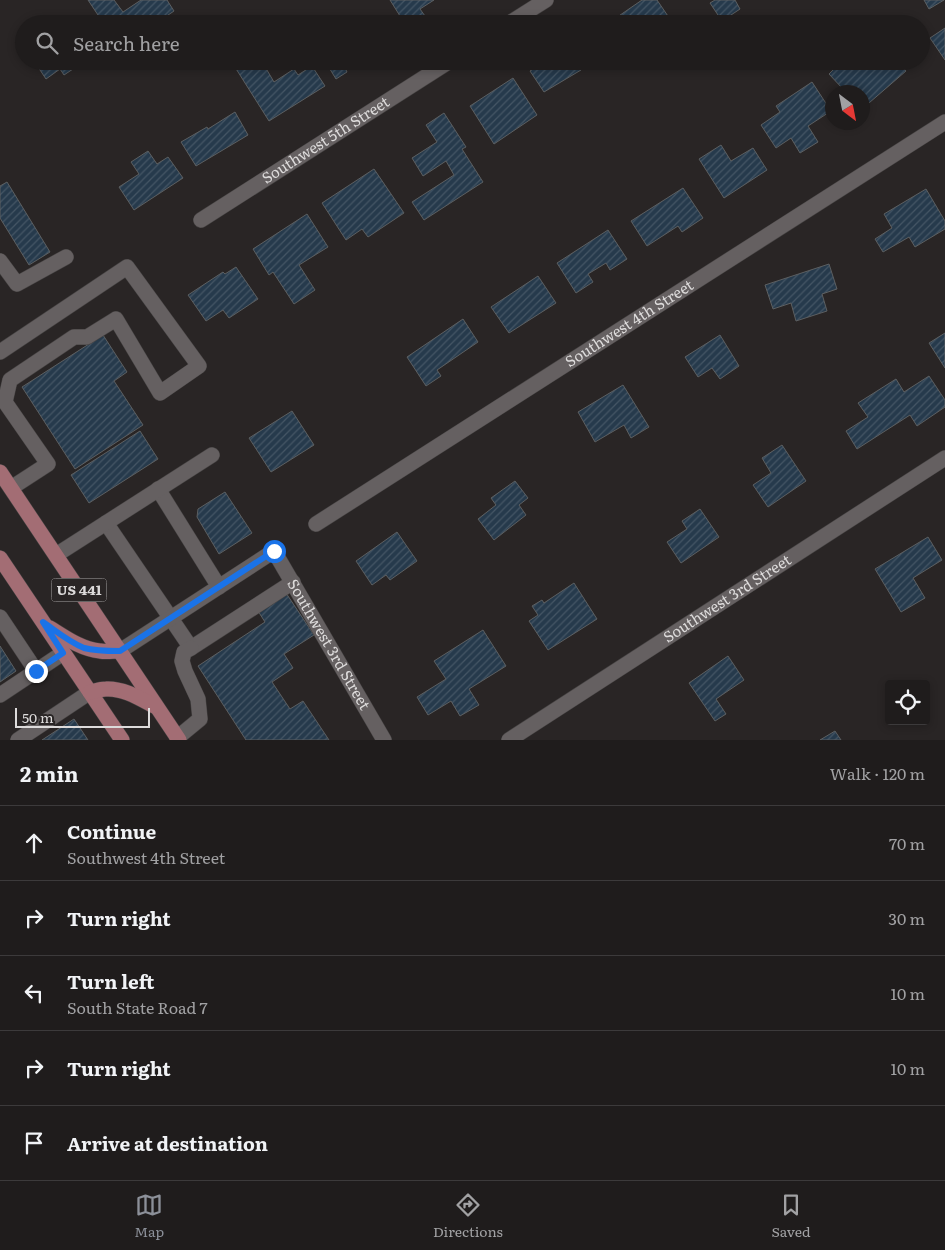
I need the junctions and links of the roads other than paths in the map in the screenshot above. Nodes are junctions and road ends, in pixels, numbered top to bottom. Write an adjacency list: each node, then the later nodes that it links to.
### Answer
1 (546, 0): 2 (street)
2 (522, 15)
3 (436, 70): 5 (street, Southwest 5th Street)
4 (945, 122): 16 (street, Southwest 4th Street)
5 (201, 220)
6 (66, 257): 7 (street)
7 (0, 260)
8 (0, 352): 9 (street)
9 (5, 375): 13 (street)
10 (212, 455): 14 (street)
11 (945, 458): 35 (street, Southwest 3rd Street)
12 (0, 472): 13 (main road, US 441)
13 (11, 488): 17 (main road, US 441)
14 (158, 489): 15 (street); 20 (street)
15 (106, 523): 17 (street); 22 (street)
16 (316, 524)
17 (56, 555): 25 (main road, US 441)
18 (0, 558): 23 (main road, US 441)
19 (293, 582): 20 (street, Southwest 3rd Street); 24 (street); 34 (street, Southwest 3rd Street)
20 (219, 587): 22 (street)
21 (0, 617): 27 (street)
22 (170, 618): 24 (street); 25 (street)
23 (43, 622): 25 (main road); 26 (main road, US 441)
24 (191, 648): 31 (street)
25 (120, 651): 30 (main road, US 441)
26 (63, 653): 27 (street); 28 (main road, US 441)
27 (36, 671): 29 (street)
28 (90, 692): 30 (main road); 32 (street); 33 (main road, US 441)
29 (0, 695)
30 (158, 708): 31 (main road, US 441)
31 (178, 739)
32 (18, 740)
33 (122, 740)
34 (384, 740)
35 (509, 740)

